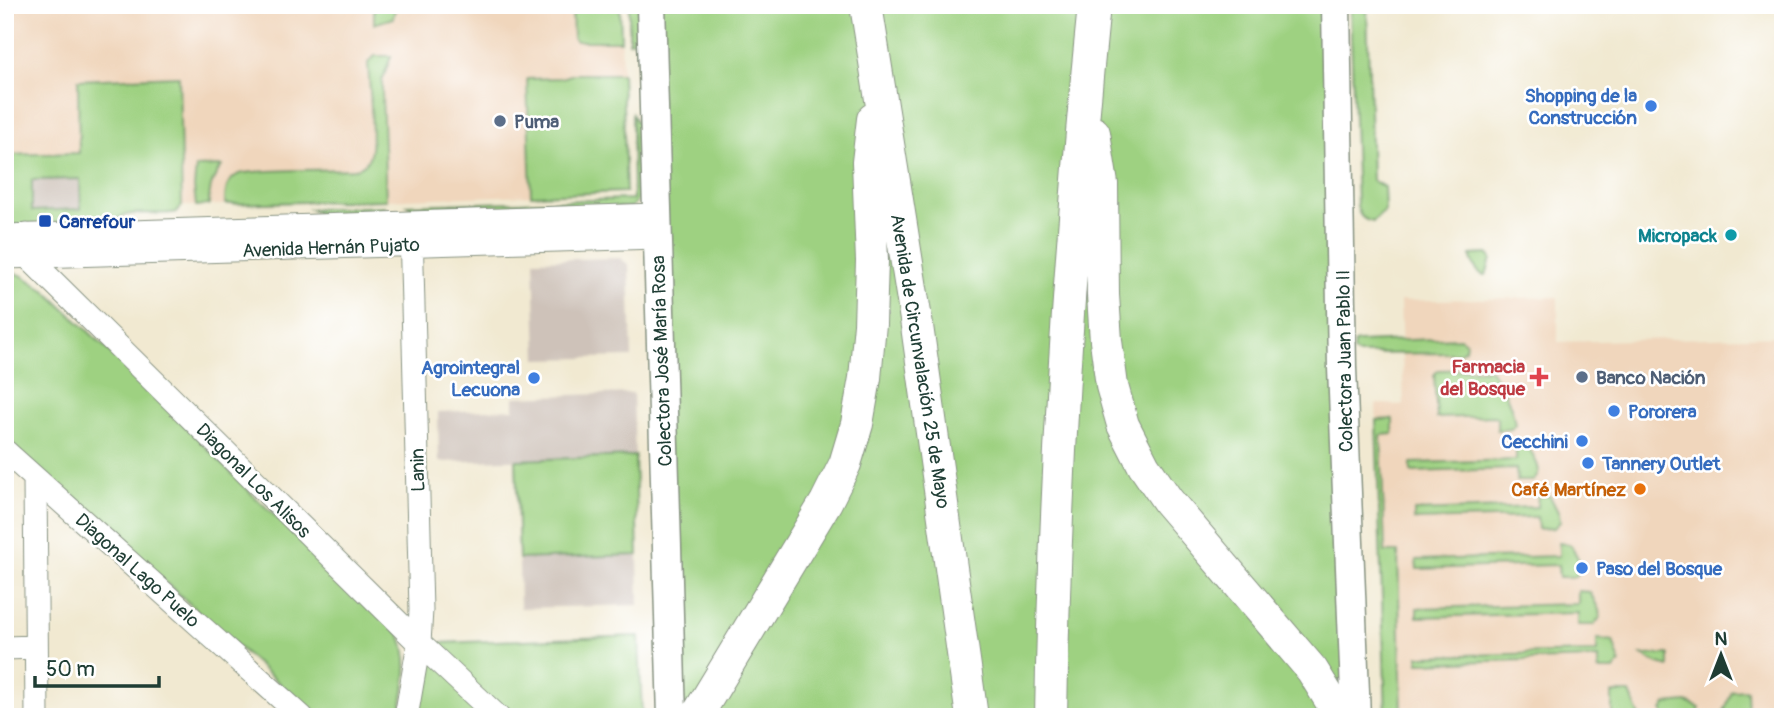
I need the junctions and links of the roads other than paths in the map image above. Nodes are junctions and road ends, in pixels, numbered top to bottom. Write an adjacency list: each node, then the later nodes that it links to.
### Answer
1 (650, 5): 7 (main road, Colectora José María Rosa)
2 (866, 5): 5 (highway, Avenida de Circunvalación 25 de Mayo)
3 (1094, 5): 6 (highway)
4 (1336, 5): 24 (main road, Colectora Juan Pablo II)
5 (878, 80): 20 (highway); 21 (highway, Avenida de Circunvalación 25 de Mayo)
6 (1087, 81): 22 (highway); 23 (highway)
7 (657, 226): 8 (street, Avenida Hernán Pujato); 19 (main road, Colectora José María Rosa)
8 (411, 233): 9 (street, Avenida Hernán Pujato); 12 (street, Lanin)
9 (16, 246): 12 (street, Diagonal Los Alisos)
10 (5, 451): 11 (street, Diagonal Lago Puelo)
11 (35, 479): 13 (street); 16 (street, Diagonal Lago Puelo)
12 (419, 643): 17 (street, Lanin); 18 (street, Diagonal Los Alisos)
13 (37, 647): 14 (street); 15 (street)
14 (5, 648)
15 (37, 717)
16 (302, 717)
17 (406, 717)
18 (498, 717)
19 (672, 717)
20 (696, 717)
21 (972, 717)
22 (1051, 717)
23 (1341, 717)
24 (1356, 717)

